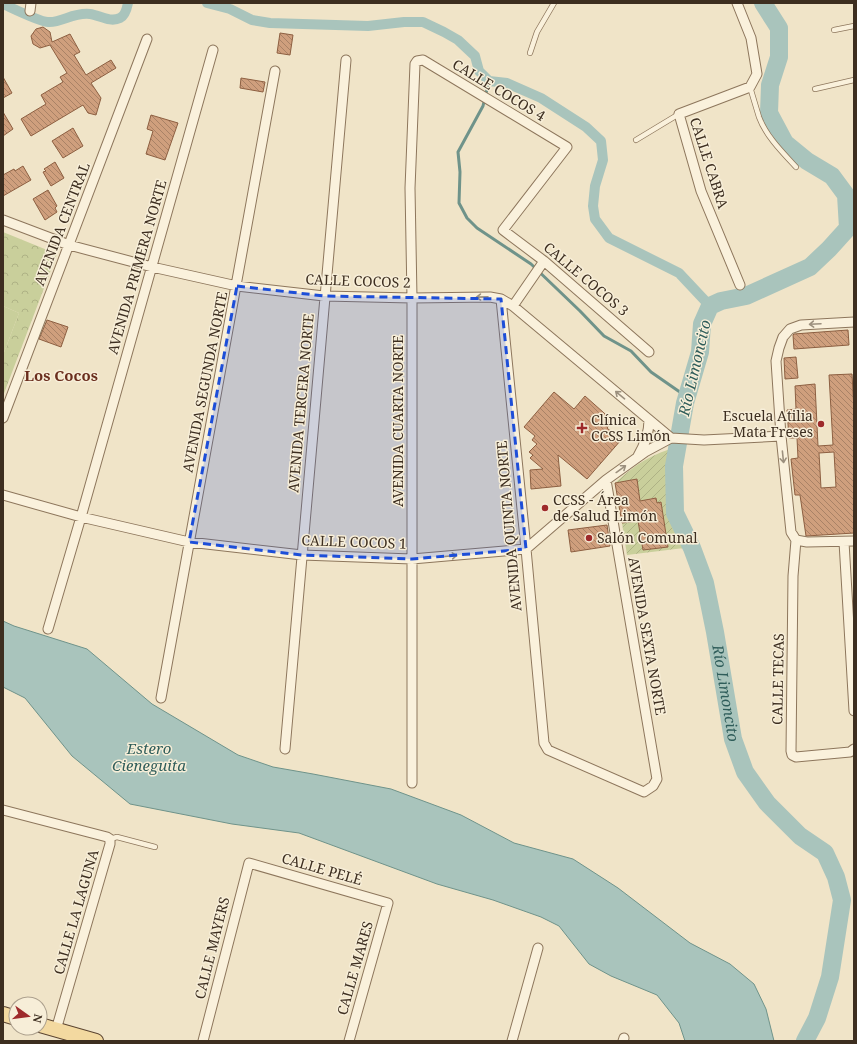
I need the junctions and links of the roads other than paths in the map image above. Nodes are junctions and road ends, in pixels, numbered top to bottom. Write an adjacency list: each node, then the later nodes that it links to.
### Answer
1 (554, 3): 7 (lane)
2 (737, 3): 12 (street)
3 (854, 26): 4 (lane)
4 (834, 30)
5 (147, 39): 19 (street, AVENIDA CENTRAL)
6 (213, 50): 21 (street, AVENIDA PRIMERA NORTE)
7 (530, 53)
8 (346, 60): 24 (street, AVENIDA TERCERA NORTE)
9 (417, 61): 18 (street, CALLE COCOS 4); 25 (street, AVENIDA CUARTA NORTE)
10 (275, 71): 23 (street, AVENIDA SEGUNDA NORTE)
11 (854, 80): 13 (lane)
12 (750, 87): 14 (street, CALLE CABRA); 16 (lane)
13 (815, 89)
14 (678, 114): 15 (lane); 22 (street, CALLE CABRA)
15 (636, 140)
16 (796, 166)
17 (3, 220): 19 (street, CALLE COCOS 2)
18 (503, 230): 20 (street, CALLE COCOS 3)
19 (69, 245): 21 (street, CALLE COCOS 2); 30 (street, AVENIDA CENTRAL)
20 (544, 261): 27 (street); 29 (street, CALLE COCOS 3)
21 (152, 267): 23 (street, CALLE COCOS 2); 37 (street, AVENIDA PRIMERA NORTE)
22 (740, 285)
23 (237, 286): 24 (street, CALLE COCOS 2); 40 (street, AVENIDA SEGUNDA NORTE)
24 (324, 296): 25 (street, CALLE COCOS 2); 43 (street, AVENIDA TERCERA NORTE)
25 (412, 298): 26 (street, CALLE COCOS 2, one-way to 25); 44 (street, AVENIDA CUARTA NORTE)
26 (501, 299): 27 (street, CALLE COCOS 2); 42 (street, AVENIDA QUINTA NORTE)
27 (513, 306): 31 (street, CALLE COCOS 2, one-way to 27)
28 (854, 322): 32 (street, one-way to 32)
29 (649, 352)
30 (3, 418)
31 (649, 420): 33 (street, CALLE COCOS 2); 34 (street)
32 (781, 436): 33 (street); 38 (street, one-way to 38)
33 (671, 438): 34 (street)
34 (638, 457): 35 (street, one-way to 34)
35 (606, 480): 42 (street); 50 (street, AVENIDA SEXTA NORTE)
36 (3, 495): 37 (street, CALLE COCOS 1)
37 (81, 517): 40 (street, CALLE COCOS 1); 45 (street, AVENIDA PRIMERA NORTE)
38 (796, 540): 41 (street); 49 (street, CALLE TECAS)
39 (854, 541): 41 (street)
40 (189, 542): 43 (street, CALLE COCOS 1); 46 (street, AVENIDA SEGUNDA NORTE)
41 (844, 542): 47 (street)
42 (526, 549): 44 (street, CALLE COCOS 1, one-way to 42); 50 (street, AVENIDA QUINTA NORTE)
43 (302, 555): 44 (street, CALLE COCOS 1); 48 (street, AVENIDA TERCERA NORTE)
44 (412, 559): 51 (street, AVENIDA CUARTA NORTE)
45 (48, 629)
46 (161, 698)
47 (854, 710)
48 (285, 749)
49 (854, 749)
50 (548, 750)
51 (412, 783)
52 (3, 810): 53 (street, CALLE LA LAGUNA)
53 (110, 839): 54 (lane); 59 (street, CALLE LA LAGUNA)
54 (155, 847)
55 (249, 863): 56 (street, CALLE PELÉ); 61 (street, CALLE MAYERS)
56 (388, 903): 62 (street, CALLE MARES)
57 (538, 948): 63 (street)
58 (48, 1028): 59 (main road)
59 (56, 1030): 60 (main road)
60 (96, 1041)
61 (203, 1041)
62 (349, 1041)
63 (512, 1041)

